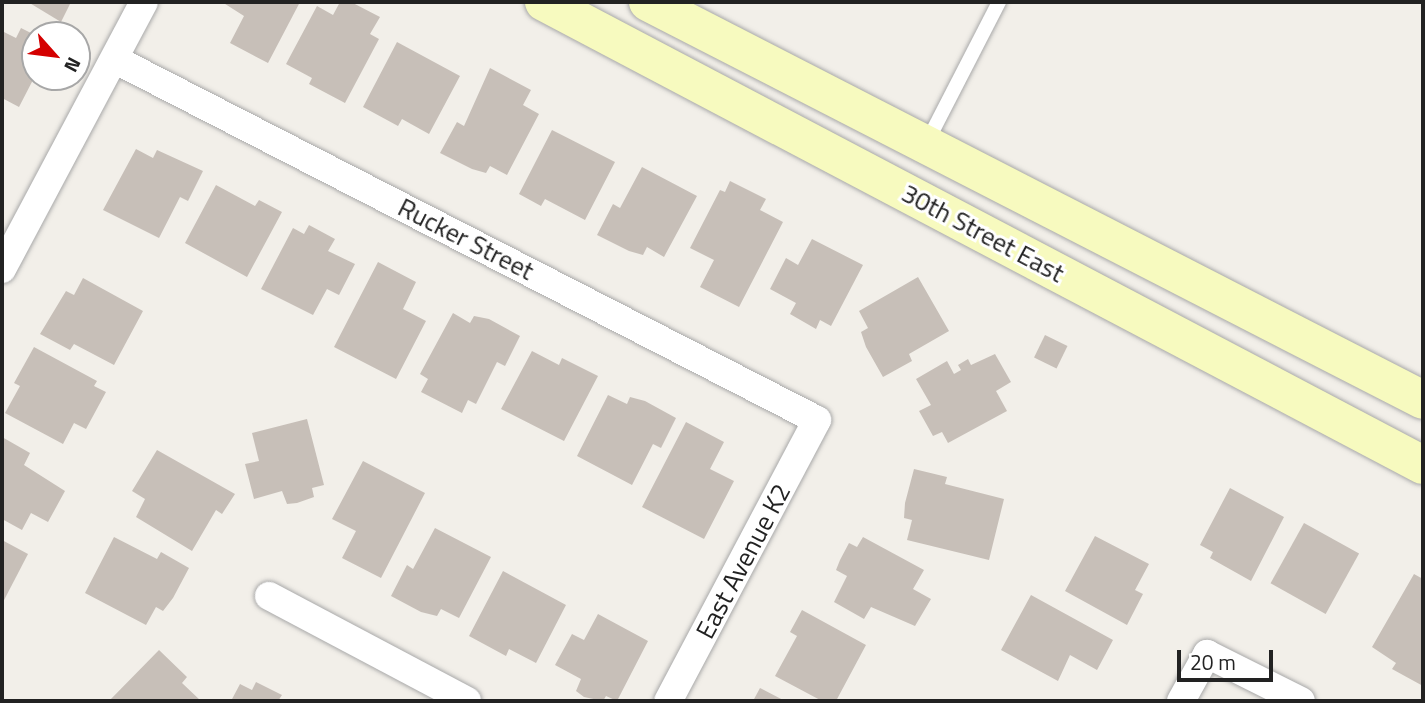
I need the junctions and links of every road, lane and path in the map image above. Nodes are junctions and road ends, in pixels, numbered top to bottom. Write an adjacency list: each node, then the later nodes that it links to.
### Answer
1 (144, 2): 5 (street)
2 (544, 2): 10 (main road, 30th Street East)
3 (648, 2): 6 (main road, 30th Street East)
4 (999, 2): 6 (lane)
5 (114, 59): 7 (street); 9 (street, Rucker Street)
6 (926, 144): 8 (main road, 30th Street East)
7 (2, 269)
8 (1423, 400)
9 (817, 420): 13 (street, East Avenue K2)
10 (1423, 465)
11 (268, 596): 12 (street)
12 (467, 701)
13 (668, 701)
14 (1181, 701): 15 (street)
15 (1301, 701)

